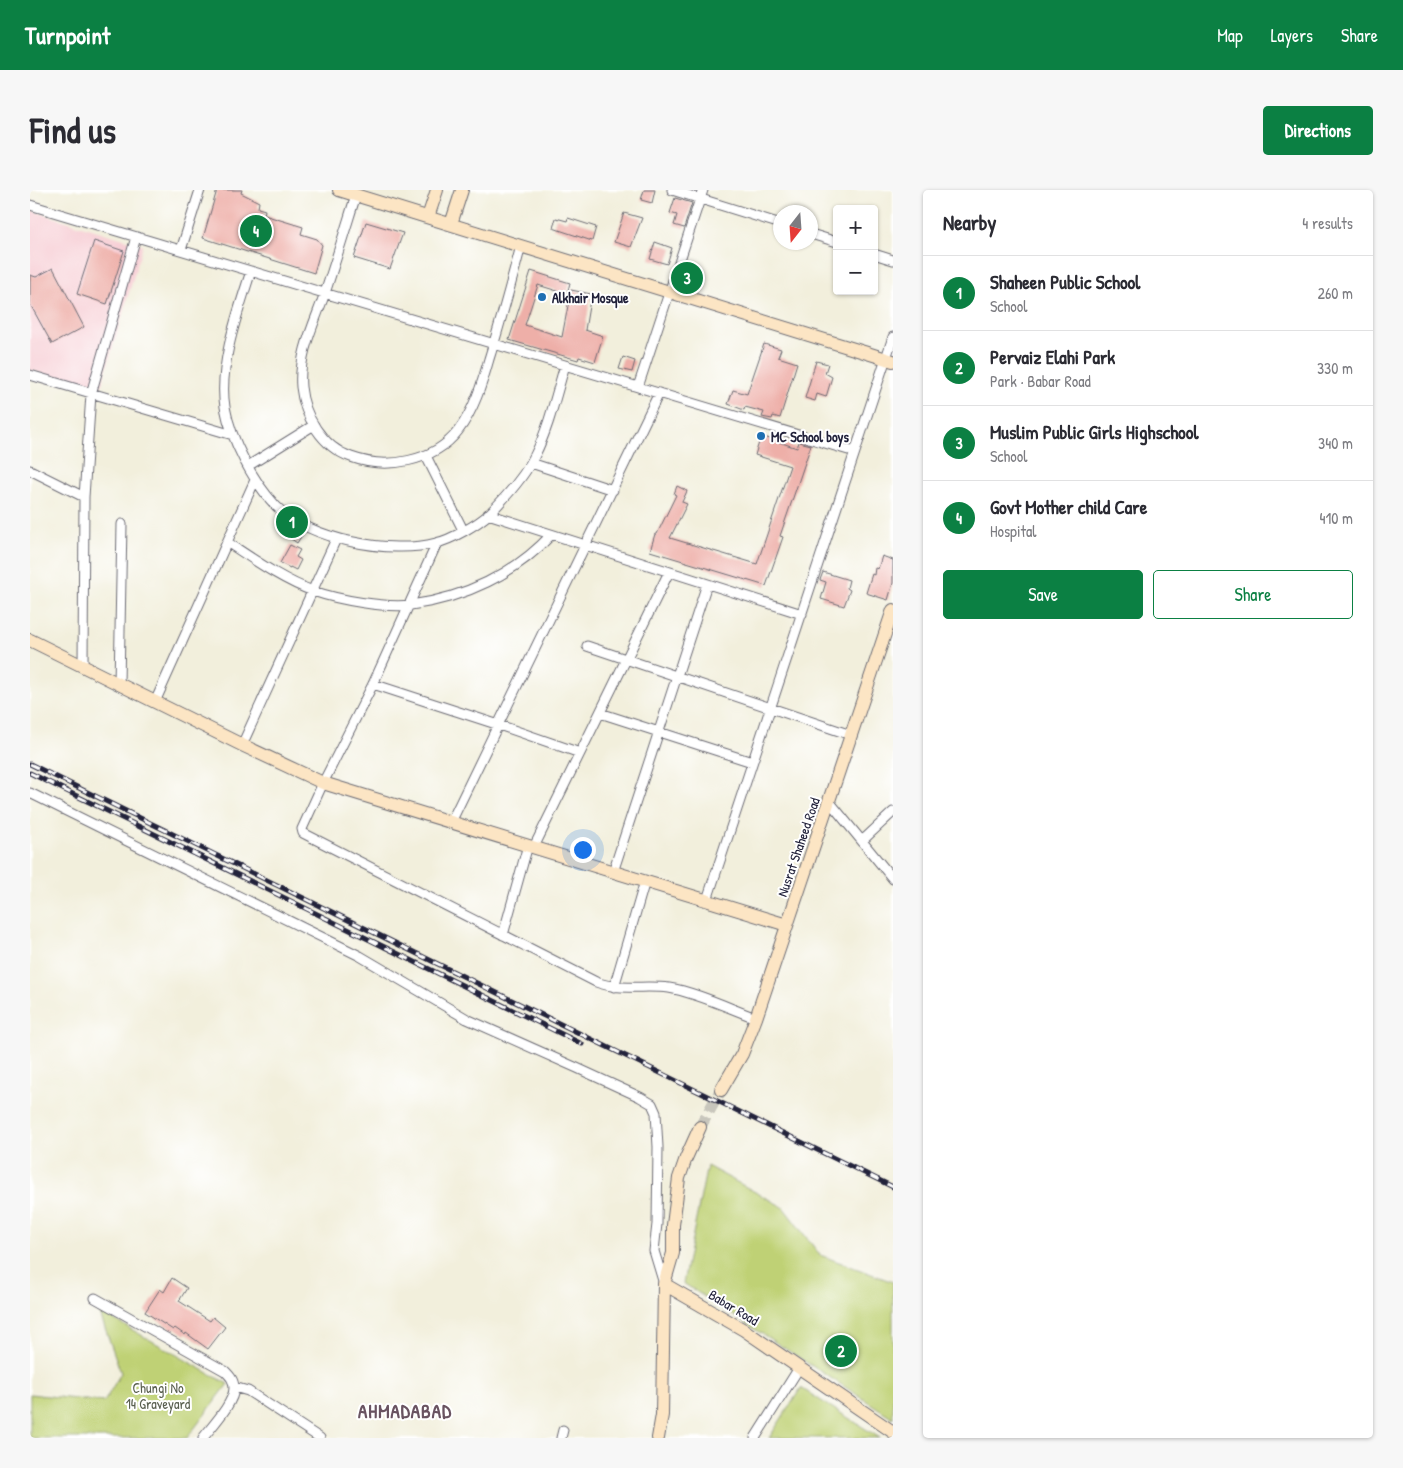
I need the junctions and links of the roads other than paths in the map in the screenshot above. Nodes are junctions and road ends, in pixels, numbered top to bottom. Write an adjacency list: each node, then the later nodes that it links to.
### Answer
1 (200, 190): 16 (street)
2 (339, 190): 7 (street)
3 (437, 190): 9 (street)
4 (462, 190): 11 (street)
5 (672, 190): 6 (street)
6 (702, 194): 10 (street); 20 (street)
7 (356, 195): 9 (street); 21 (street)
8 (30, 205): 13 (street)
9 (428, 217): 11 (street)
10 (773, 221)
11 (451, 224): 15 (street)
12 (818, 236): 14 (street)
13 (136, 237): 16 (street); 29 (street)
14 (833, 241)
15 (521, 246): 20 (street); 23 (street)
16 (181, 250): 19 (street)
17 (878, 255): 18 (street)
18 (893, 260)
19 (251, 271): 21 (street); 31 (street)
20 (669, 292): 24 (street); 27 (street)
21 (325, 293): 23 (street); 30 (street)
22 (893, 337): 24 (street)
23 (494, 344): 25 (street); 33 (street)
24 (889, 360): 32 (street)
25 (565, 365): 27 (street); 34 (street)
26 (30, 375): 29 (street)
27 (638, 387): 28 (street)
28 (659, 393): 32 (street); 38 (street)
29 (91, 394): 31 (street); 39 (street)
30 (314, 425): 33 (street); 35 (street)
31 (233, 435): 35 (street)
32 (855, 452): 53 (street)
33 (426, 456): 42 (street)
34 (531, 463): 38 (street); 40 (street)
35 (248, 466): 37 (street)
36 (30, 470): 39 (street)
37 (256, 480): 44 (street); 45 (street)
38 (613, 490): 47 (street)
39 (84, 497): 57 (street)
40 (488, 514): 42 (street); 43 (street)
41 (122, 524): 59 (street)
42 (463, 530): 46 (street)
43 (552, 535): 47 (street); 51 (street)
44 (336, 539): 46 (street); 50 (street)
45 (227, 542): 50 (street); 61 (street)
46 (438, 543): 51 (street)
47 (586, 546): 48 (street); 64 (street)
48 (669, 572): 49 (street); 56 (street)
49 (707, 584): 53 (street); 58 (street)
50 (312, 591): 51 (street); 67 (street)
51 (410, 605): 60 (street)
52 (893, 610): 66 (street, Nusrat Shaheed Road)
53 (802, 614): 62 (street)
54 (30, 640): 57 (street)
55 (587, 646): 56 (street)
56 (626, 659): 58 (street); 63 (street)
57 (83, 666): 59 (street)
58 (677, 676): 62 (street); 65 (street)
59 (119, 684): 61 (street)
60 (373, 684): 64 (street); 70 (street)
61 (154, 702): 67 (street)
62 (770, 708): 66 (street); 69 (street)
63 (600, 714): 65 (street); 68 (street)
64 (499, 724): 68 (street); 74 (street)
65 (659, 732): 69 (street); 77 (street)
66 (851, 735): 72 (street, Nusrat Shaheed Road)
67 (242, 745): 70 (street)
68 (580, 753): 76 (street)
69 (752, 762): 80 (street)
70 (323, 782): 74 (street); 82 (street)
71 (30, 793): 87 (street)
72 (829, 801): 75 (street); 81 (street, Nusrat Shaheed Road)
73 (893, 812): 75 (street)
74 (451, 822): 76 (street)
75 (862, 841): 78 (street)
76 (531, 846): 77 (street); 82 (street)
77 (613, 872): 79 (street)
78 (893, 879)
79 (645, 881): 80 (street); 83 (street)
80 (707, 900): 81 (street)
81 (787, 925): 84 (street, Nusrat Shaheed Road)
82 (503, 935): 83 (street)
83 (614, 987): 84 (street)
84 (756, 1018): 85 (street, Nusrat Shaheed Road)
85 (721, 1090)
86 (700, 1127): 87 (street)
87 (664, 1284): 89 (street, Babar Road); 94 (street)
88 (96, 1298): 90 (street)
89 (799, 1368): 91 (street, Babar Road); 95 (street)
90 (234, 1386): 92 (street); 93 (street)
91 (893, 1432)
92 (204, 1438)
93 (320, 1438)
94 (658, 1438)
95 (755, 1438)

